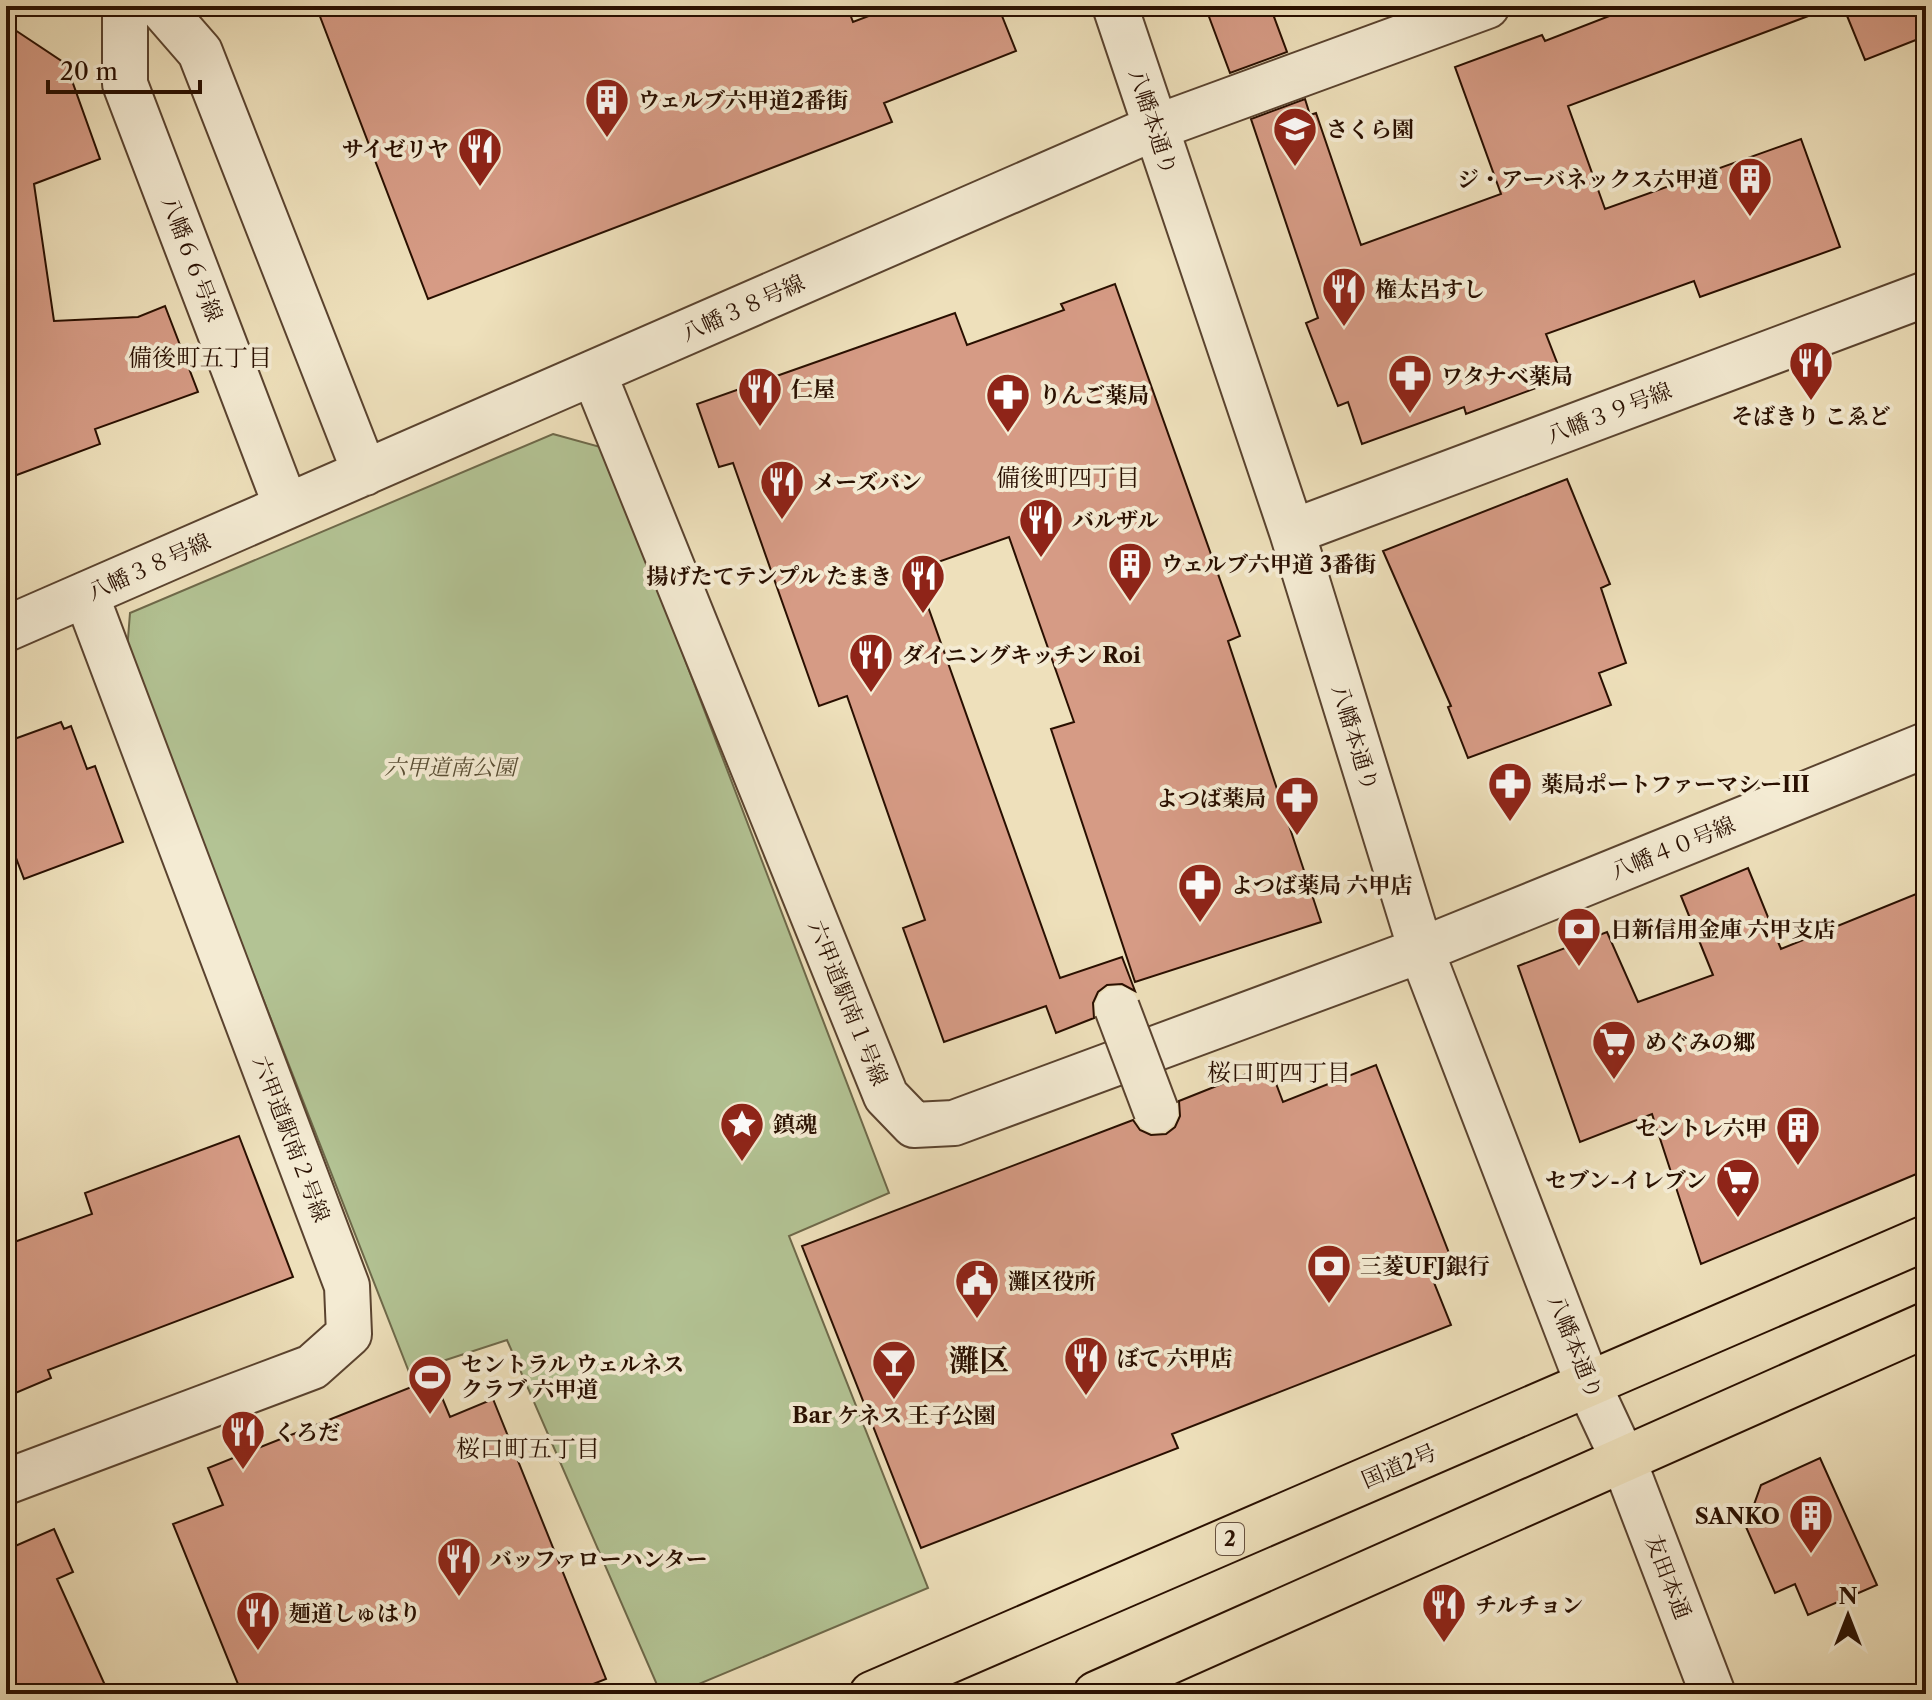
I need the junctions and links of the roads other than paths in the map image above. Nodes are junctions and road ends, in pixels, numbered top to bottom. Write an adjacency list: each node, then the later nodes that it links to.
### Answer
1 (125, 6): 9 (street, 八幡６６号線)
2 (160, 6): 8 (street)
3 (1115, 6): 5 (street, 八幡本通り)
4 (1487, 6): 5 (street, 八幡３８号線)
5 (1154, 128): 7 (street, 八幡３８号線); 10 (street, 八幡本通り)
6 (1926, 294): 10 (street, 八幡３９号線)
7 (594, 374): 8 (street, 八幡３８号線); 14 (street, 六甲道駅南１号線)
8 (365, 473): 9 (street, 八幡３８号線)
9 (286, 506): 11 (street, 八幡３８号線)
10 (1292, 532): 14 (street, 八幡本通り)
11 (86, 595): 12 (street, 八幡３８号線); 21 (street, 六甲道駅南２号線)
12 (6, 629)
13 (1926, 745): 14 (street, 八幡４０号線)
14 (1421, 950): 19 (street, 八幡本通り)
15 (1117, 1008): 16 (street, bridge)
16 (1156, 1111)
17 (1926, 1238): 19 (highway, 国道2号 / 2)
18 (1926, 1325): 20 (highway)
19 (1588, 1384): 20 (street, 八幡本通り); 22 (highway, 国道2号 / 2)
20 (1623, 1459): 23 (highway); 24 (street, 友田本通)
21 (6, 1482)
22 (872, 1694)
23 (1096, 1694)
24 (1713, 1694)

